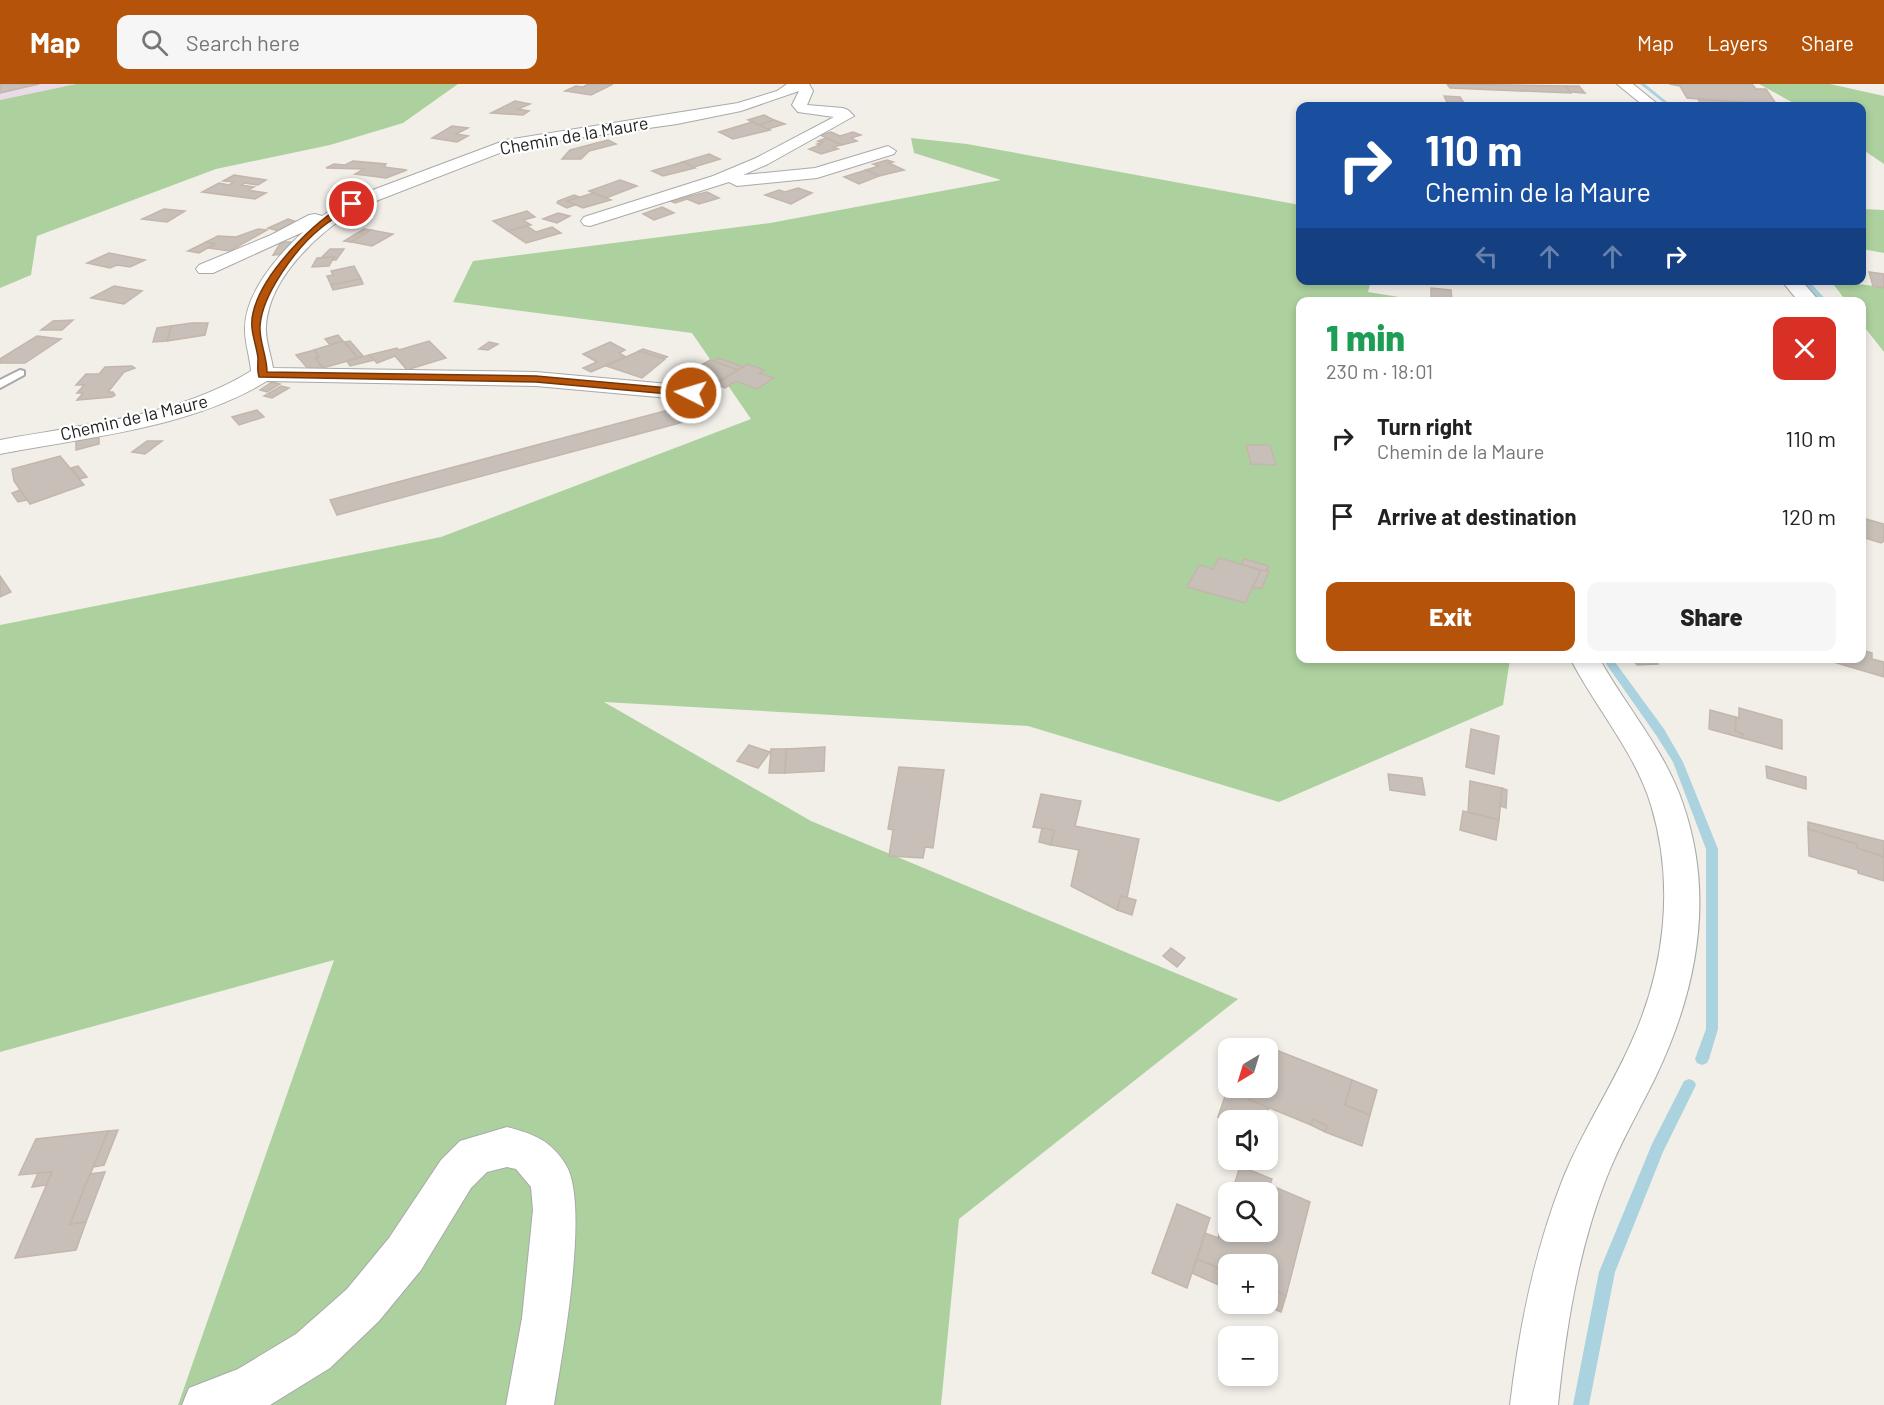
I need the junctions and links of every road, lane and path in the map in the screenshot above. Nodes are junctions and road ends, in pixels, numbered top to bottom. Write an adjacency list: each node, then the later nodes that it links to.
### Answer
1 (1624, 84): 3 (street)
2 (795, 85): 5 (street, Chemin de la Maure); 6 (street, Chemin de la Maure)
3 (1648, 102)
4 (888, 151): 5 (street)
5 (719, 180): 7 (street, Chemin de la Maure)
6 (333, 214): 8 (street); 12 (street, Chemin de la Maure)
7 (590, 221)
8 (206, 269)
9 (1795, 285): 10 (street)
10 (1805, 297)
11 (20, 373): 13 (lane)
12 (262, 375): 14 (street); 15 (street, Chemin de la Maure)
13 (0, 385)
14 (691, 393)
15 (0, 447)
16 (1586, 663): 19 (street)
17 (206, 1405): 18 (street)
18 (530, 1405)
19 (1534, 1405)

